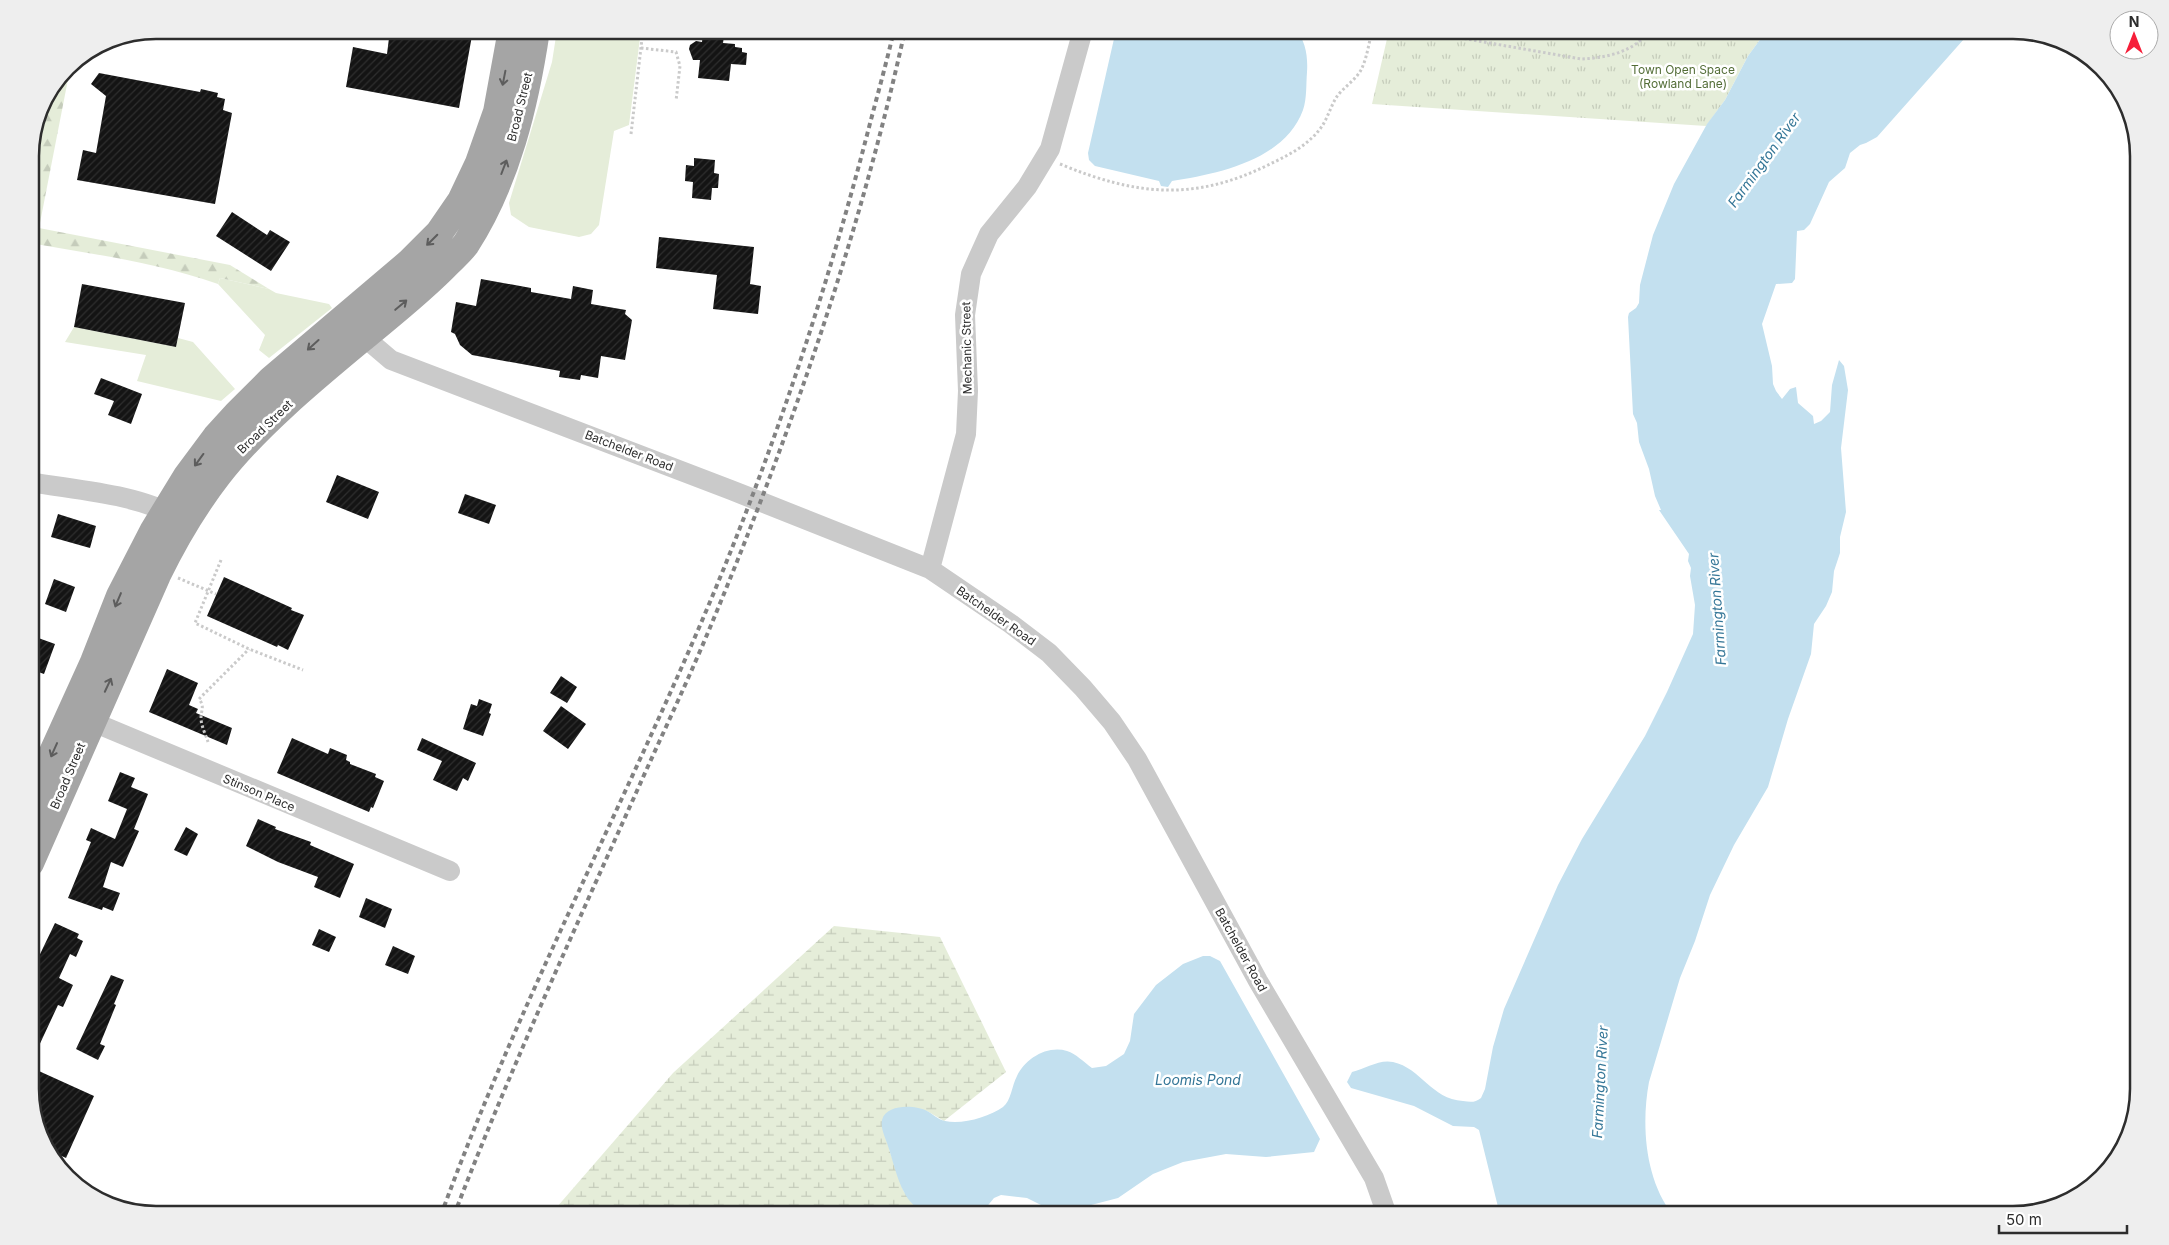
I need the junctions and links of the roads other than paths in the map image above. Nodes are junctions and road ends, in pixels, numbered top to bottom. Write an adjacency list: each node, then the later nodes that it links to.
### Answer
1 (510, 39): 4 (main road, Broad Street, one-way to 4)
2 (535, 39): 4 (main road, Broad Street)
3 (1081, 39): 10 (street, Mechanic Street)
4 (502, 136): 5 (main road, Broad Street)
5 (472, 207): 6 (main road, Broad Street, one-way to 6); 7 (main road, Broad Street, one-way to 5)
6 (350, 312): 7 (street, Batchelder Road); 9 (main road, Broad Street, one-way to 9)
7 (364, 336): 9 (main road, Broad Street); 10 (street, Batchelder Road)
8 (39, 484): 9 (street)
9 (175, 516): 11 (main road, Broad Street, one-way to 9); 11 (main road, Broad Street, one-way to 11)
10 (930, 569): 15 (street, Batchelder Road)
11 (81, 717): 12 (main road, Broad Street, one-way to 12); 13 (main road, Broad Street); 14 (street, Stinson Place)
12 (39, 788)
13 (39, 837)
14 (450, 871)
15 (1384, 1206)

